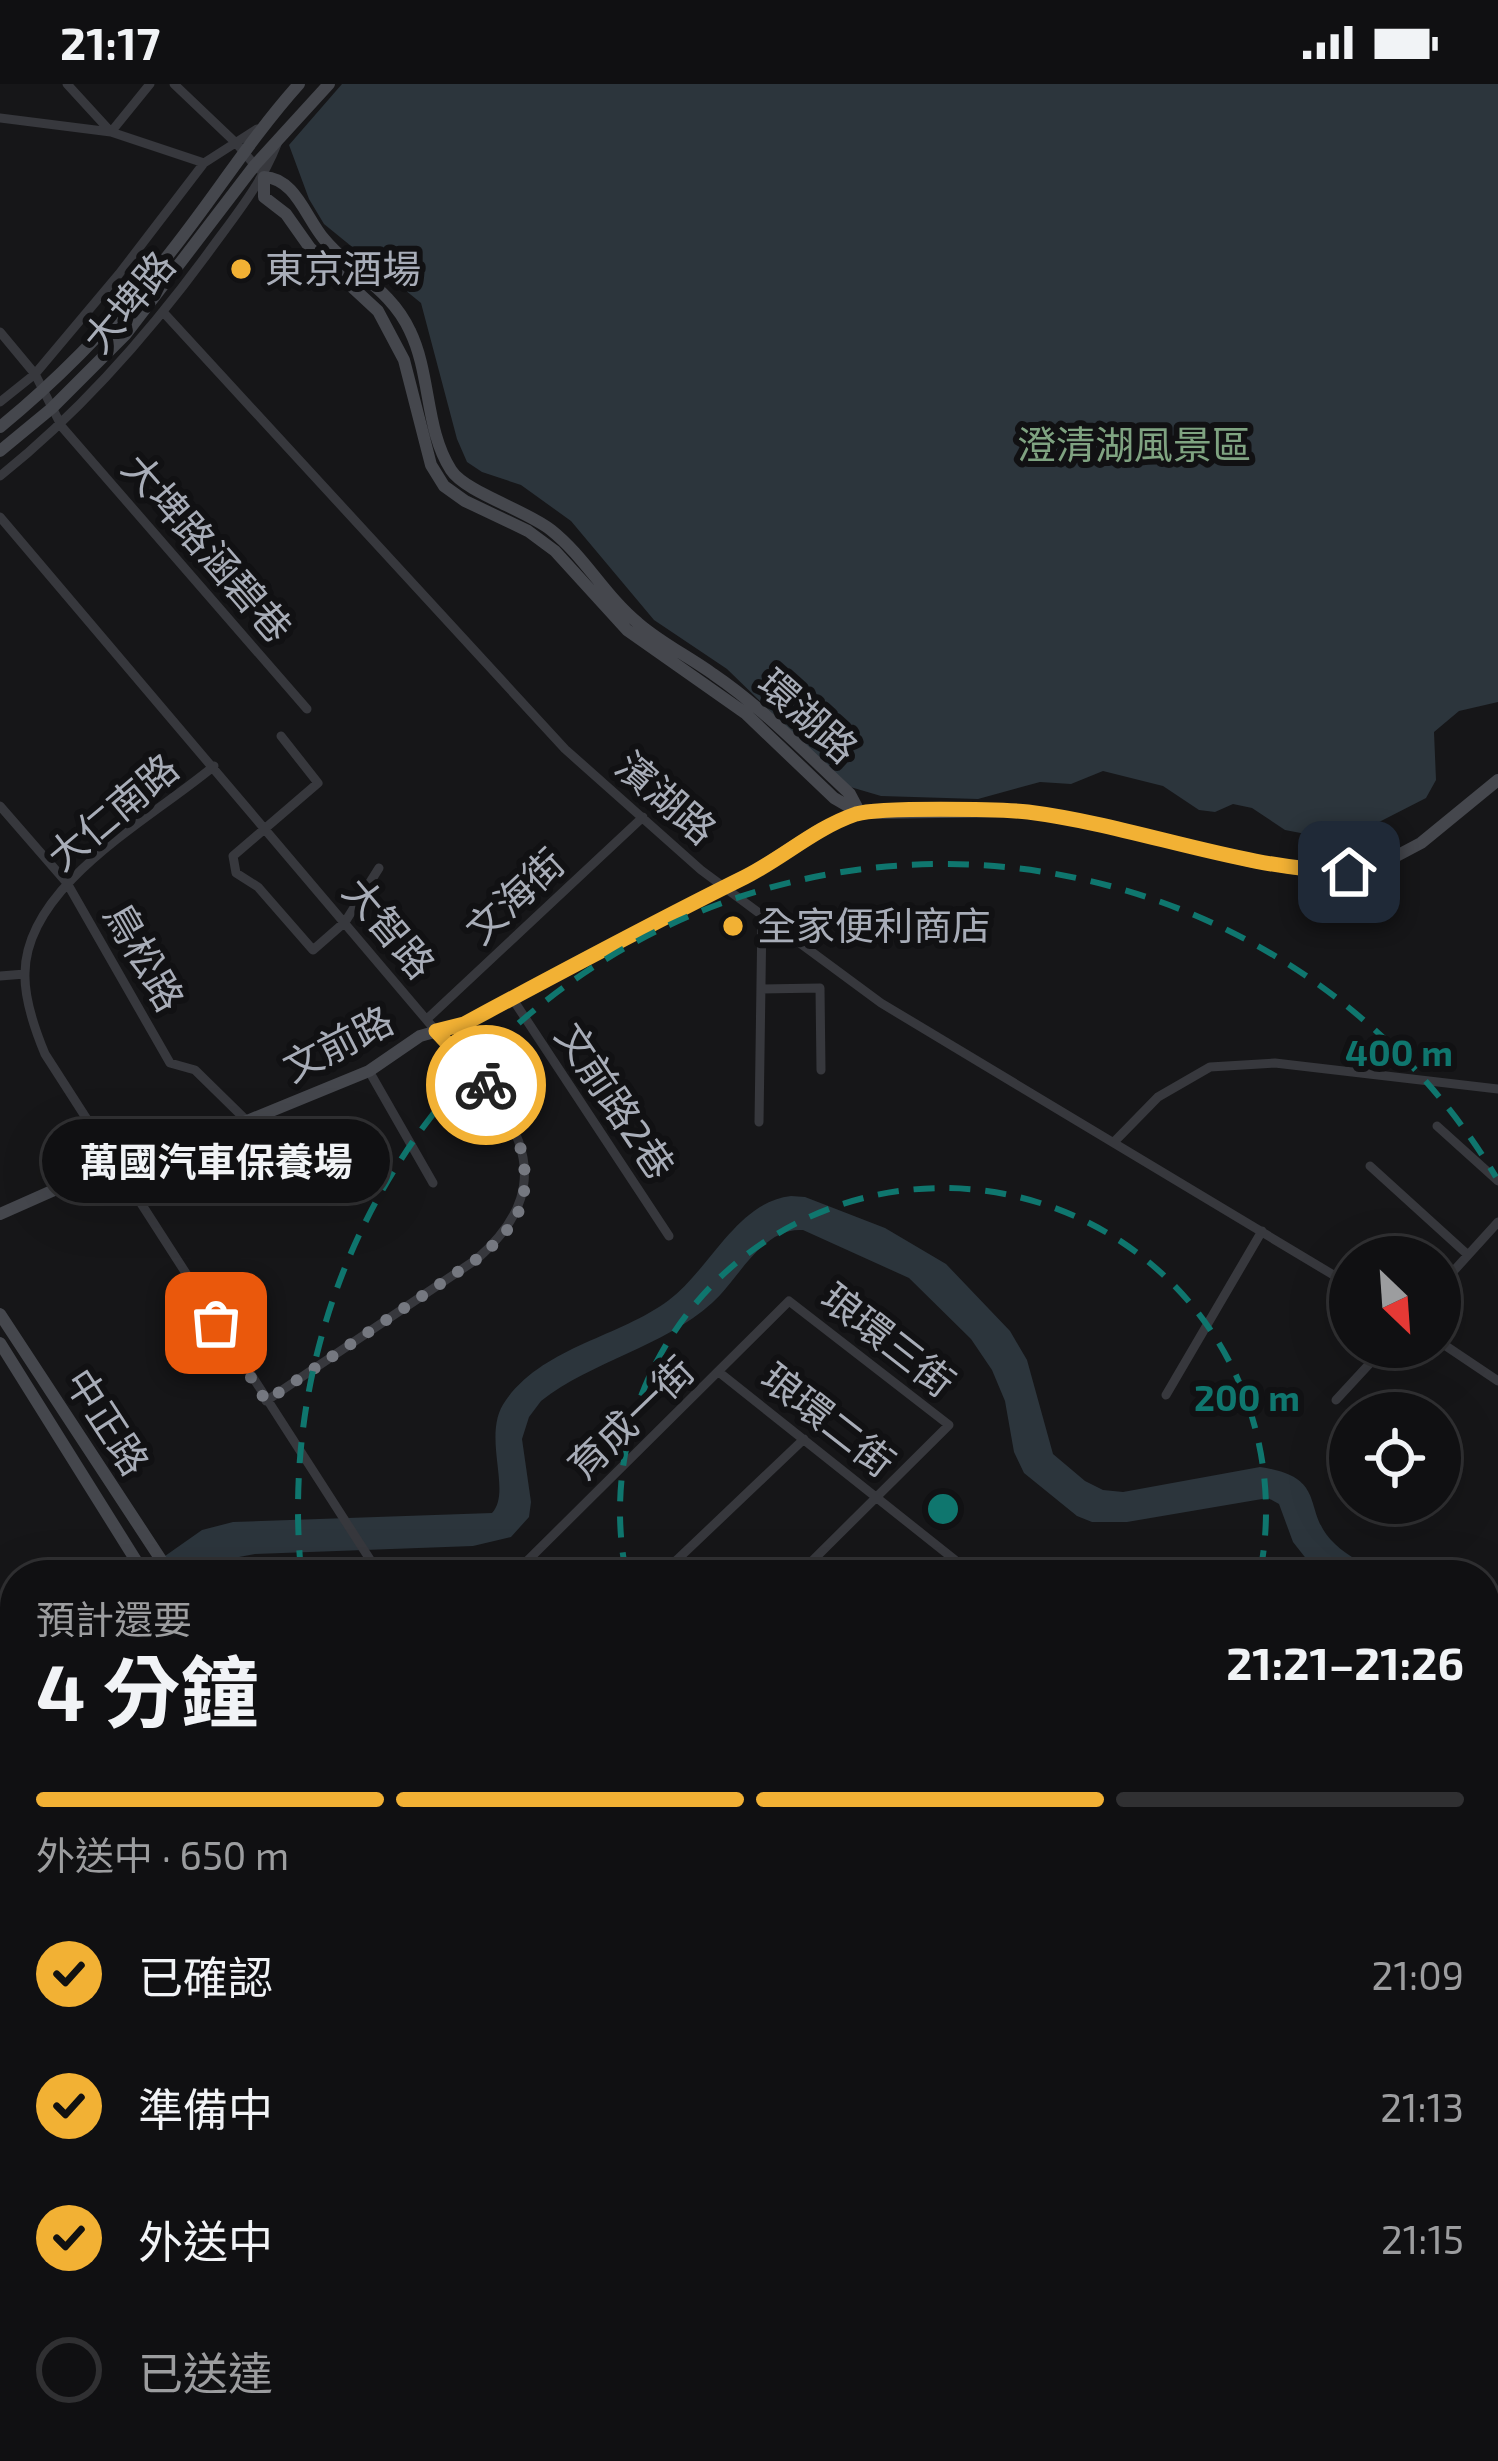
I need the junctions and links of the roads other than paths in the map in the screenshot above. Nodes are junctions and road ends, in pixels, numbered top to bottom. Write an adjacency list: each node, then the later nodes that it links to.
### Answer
1 (67, 84): 7 (street)
2 (150, 84): 7 (street)
3 (173, 84): 9 (street)
4 (299, 84): 9 (street, 大埤路)
5 (328, 84): 8 (street, 大埤路)
6 (0, 118): 7 (street)
7 (111, 132): 10 (street)
8 (277, 144): 11 (street, 大埤路); 12 (street, 大埤路)
9 (241, 148): 10 (street, 大埤路); 11 (street); 16 (street, 大埤路)
10 (204, 163): 15 (street, 大埤路)
11 (255, 165): 12 (street); 19 (street, 大埤路)
12 (264, 177): 13 (street, 大埤路); 17 (street, 環湖路); 17 (street, 環湖路)
13 (164, 313): 21 (street, 大埤路); 31 (street, 濱湖路)
14 (0, 332): 15 (street, 大埤路涵碧巷)
15 (34, 374): 16 (street, 大埤路涵碧巷); 18 (street, 大埤路)
16 (45, 391): 19 (street, 大埤路涵碧巷); 20 (street, 大埤路)
17 (421, 395): 30 (street, 環湖路)
18 (0, 402)
19 (52, 408): 21 (street, 大埤路涵碧巷); 22 (street, 大埤路)
20 (0, 427)
21 (62, 427): 23 (street, 大埤路); 25 (street, 大埤路涵碧巷)
22 (0, 451)
23 (0, 476)
24 (0, 518): 27 (street, 大智路)
25 (308, 709)
26 (280, 736): 32 (street)
27 (214, 766): 32 (street, 大智路); 34 (street, 大仁南路)
28 (1498, 780): 30 (street, 文前路)
29 (0, 806): 34 (street, 鳥松路)
30 (860, 812): 35 (street, 文前路)
31 (643, 818): 35 (street, 濱湖路); 42 (street, 文海街)
32 (267, 829): 37 (street, 大智路); 37 (street)
33 (379, 868): 37 (street)
34 (68, 884): 38 (street, 大仁南路); 46 (street, 鳥松路)
35 (724, 886): 36 (street, 濱湖路); 41 (street, 文前路)
36 (762, 914): 40 (street); 49 (street, 濱湖路)
37 (345, 922): 42 (street, 大智路)
38 (25, 974): 39 (street); 50 (street, 大仁南路)
39 (0, 976)
40 (761, 989): 43 (street); 47 (street)
41 (512, 998): 42 (street, 文前路); 57 (street, 文前路2巷)
42 (432, 1025): 44 (street, 文前路); 70 (street, 大智路)
43 (821, 1070)
44 (369, 1071): 46 (street, 文前路); 53 (street)
45 (1498, 1089): 49 (street)
46 (247, 1121): 50 (street, 文前路)
47 (758, 1122)
48 (1437, 1126): 52 (street)
49 (1114, 1142): 56 (street, 濱湖路)
50 (115, 1163): 54 (street, 文前路); 70 (street, 大仁南路)
51 (1370, 1166): 58 (street)
52 (1498, 1181)
53 (433, 1183)
54 (0, 1214)
55 (1498, 1222): 58 (street)
56 (1262, 1231): 60 (street, 濱湖路); 69 (street)
57 (669, 1236)
58 (1468, 1255): 59 (street)
59 (1461, 1263)
60 (1329, 1272)
61 (789, 1301): 66 (street, 育成一街); 72 (street, 琅環三街)
62 (0, 1314): 74 (street, 中正路)
63 (0, 1343): 73 (street, 中正路)
64 (1461, 1356): 67 (street)
65 (1366, 1368): 68 (street)
66 (720, 1373): 71 (street, 琅環二街); 76 (street, 育成一街)
67 (1498, 1381)
68 (1343, 1392)
69 (1166, 1395)
70 (266, 1401): 75 (street, 大仁南路)
71 (804, 1439): 72 (street, 琅環二街); 77 (street)
72 (876, 1496): 78 (street); 79 (street, 琅環二街)
73 (137, 1560)
74 (161, 1560)
75 (370, 1560)
76 (527, 1560)
77 (677, 1560)
78 (813, 1560)
79 (955, 1560)

